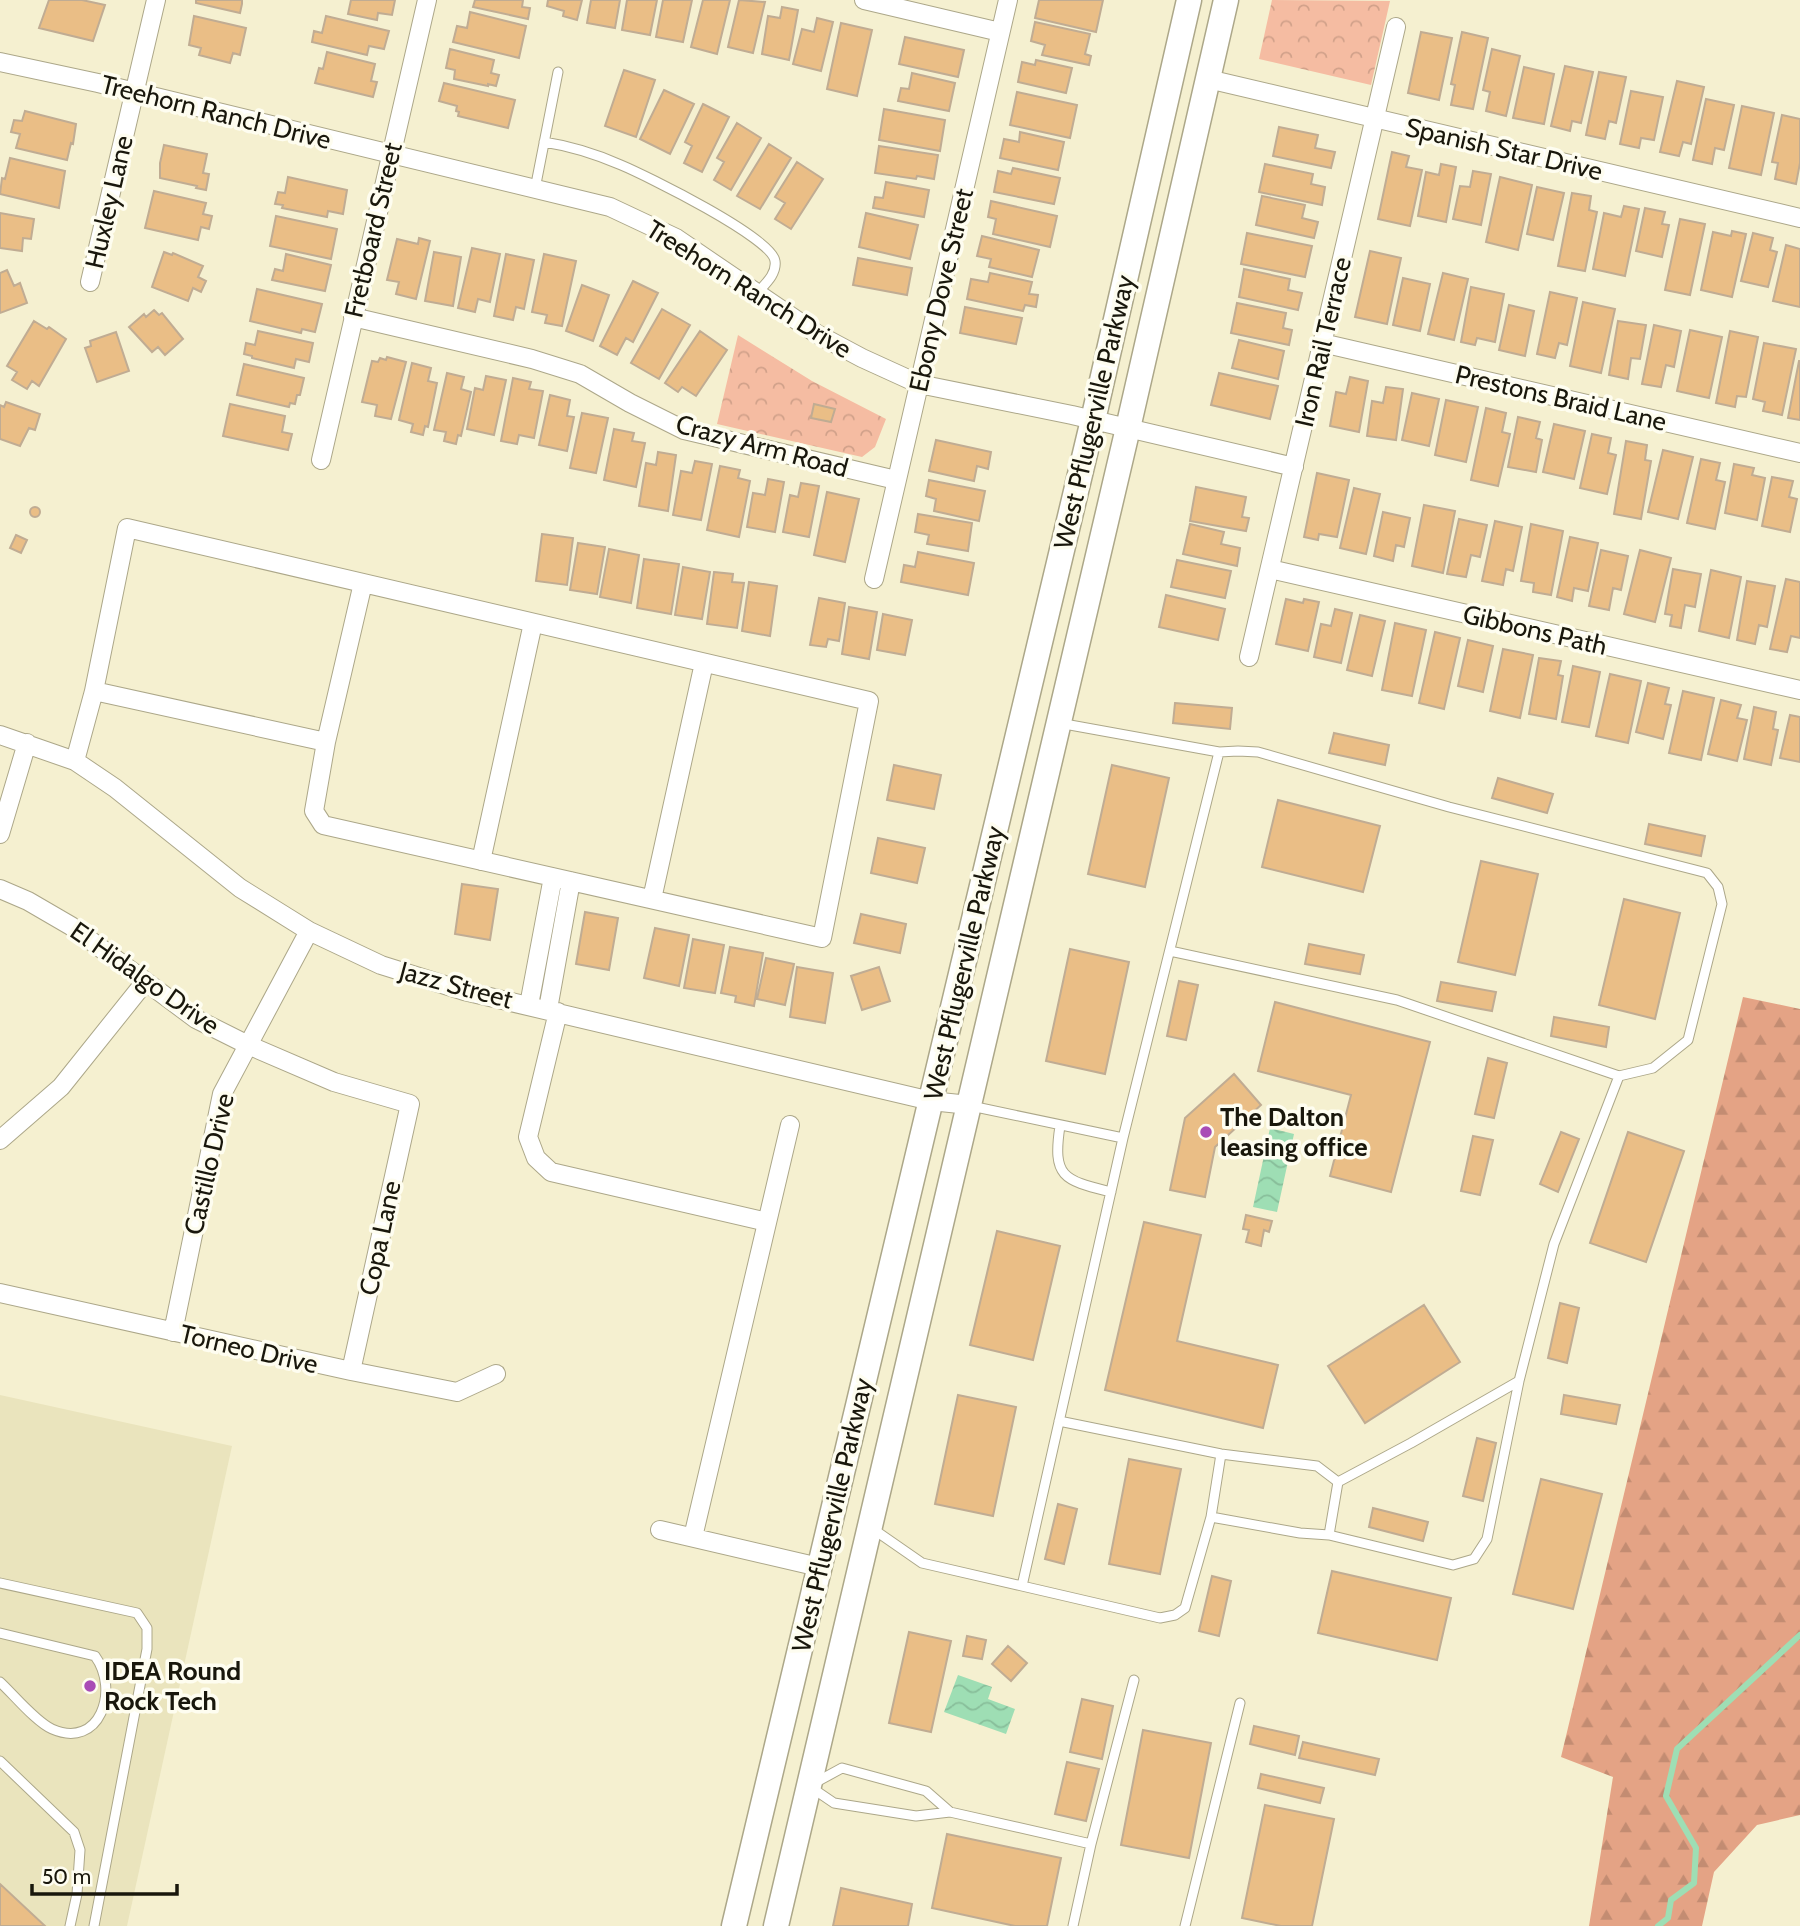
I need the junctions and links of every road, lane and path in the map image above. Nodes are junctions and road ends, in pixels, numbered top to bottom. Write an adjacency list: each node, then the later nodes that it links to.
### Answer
1 (156, 0): 12 (street, Huxley Lane)
2 (427, 0): 15 (street, Fretboard Street)
3 (864, 0): 8 (street)
4 (1008, 0): 8 (street, Ebony Dove Street)
5 (1189, 0): 23 (main road, West Pflugerville Parkway)
6 (1226, 0): 11 (main road, West Pflugerville Parkway)
7 (1396, 27): 13 (street, Iron Rail Terrace)
8 (1000, 32): 22 (street, Ebony Dove Street)
9 (0, 62): 12 (street, Treehorn Ranch Drive)
10 (558, 72): 14 (lane)
11 (1208, 79): 13 (street, Spanish Star Drive); 24 (main road, West Pflugerville Parkway)
12 (134, 91): 15 (street, Treehorn Ranch Drive); 18 (street, Huxley Lane)
13 (1375, 118): 17 (street, Spanish Star Drive); 21 (street, Iron Rail Terrace)
14 (544, 142): 16 (lane); 19 (lane)
15 (392, 156): 16 (street, Treehorn Ranch Drive); 20 (street, Fretboard Street)
16 (535, 189): 19 (street, Treehorn Ranch Drive)
17 (1800, 218)
18 (90, 282)
19 (757, 293): 22 (street, Treehorn Ranch Drive)
20 (352, 317): 26 (street, Fretboard Street); 28 (street, Crazy Arm Road)
21 (1322, 344): 25 (street, Prestons Braid Lane); 27 (street, Iron Rail Terrace)
22 (919, 384): 23 (street, Treehorn Ranch Drive); 28 (street, Ebony Dove Street)
23 (1093, 420): 24 (street, Treehorn Ranch Drive); 57 (main road, West Pflugerville Parkway)
24 (1128, 428): 27 (street, Treehorn Ranch Drive); 37 (main road, West Pflugerville Parkway)
25 (1800, 453)
26 (321, 460)
27 (1294, 467): 29 (street, Iron Rail Terrace)
28 (896, 480): 30 (street, Ebony Dove Street)
29 (1270, 569): 33 (street, Iron Rail Terrace); 35 (street, Gibbons Path)
30 (874, 579)
31 (363, 583): 32 (street); 36 (street); 39 (street)
32 (533, 623): 34 (street); 44 (street)
33 (1249, 657)
34 (704, 663): 47 (street); 47 (street)
35 (1800, 690)
36 (94, 691): 39 (street); 42 (street)
37 (1059, 723): 41 (lane); 59 (main road, West Pflugerville Parkway)
38 (0, 735): 40 (street, Jazz Street)
39 (327, 742): 44 (street)
40 (27, 743): 42 (street, Jazz Street); 43 (street)
41 (1219, 752): 51 (lane); 56 (lane)
42 (75, 761): 48 (street, Jazz Street)
43 (0, 834)
44 (481, 861): 45 (street)
45 (562, 879): 47 (street); 49 (street); 50 (street)
46 (0, 889): 52 (street, El Hidalgo Drive)
47 (652, 899)
48 (309, 931): 53 (street, Jazz Street); 55 (street, Castillo Drive)
49 (541, 940): 50 (street); 53 (street)
50 (560, 944): 54 (street)
51 (1170, 951): 56 (lane); 62 (lane)
52 (145, 982): 55 (street, El Hidalgo Drive); 63 (street)
53 (529, 1005): 54 (street, Jazz Street)
54 (553, 1010): 57 (street, Jazz Street); 65 (street)
55 (248, 1045): 58 (street, El Hidalgo Drive); 67 (street, Castillo Drive)
56 (1619, 1076): 70 (lane)
57 (931, 1101): 59 (street, Jazz Street); 79 (main road, West Pflugerville Parkway)
58 (410, 1104): 68 (street, Copa Lane)
59 (969, 1105): 61 (lane); 75 (main road, West Pflugerville Parkway)
60 (790, 1125): 65 (street)
61 (1060, 1126): 62 (lane); 64 (lane)
62 (1123, 1138): 64 (lane)
63 (0, 1140)
64 (1111, 1192): 71 (lane)
65 (767, 1222): 78 (street)
66 (0, 1293): 67 (street, Torneo Drive)
67 (173, 1332): 68 (street, Torneo Drive)
68 (351, 1371): 69 (street, Torneo Drive)
69 (496, 1374)
70 (1519, 1381): 73 (lane); 77 (lane)
71 (1059, 1421): 72 (lane); 81 (lane)
72 (1221, 1454): 73 (lane); 74 (lane)
73 (1338, 1482): 77 (lane)
74 (1211, 1517): 77 (lane); 81 (lane)
75 (870, 1526): 81 (lane); 88 (main road, West Pflugerville Parkway)
76 (660, 1530): 78 (street)
77 (1329, 1535)
78 (693, 1537): 79 (street)
79 (819, 1567): 87 (main road, West Pflugerville Parkway)
80 (0, 1583): 92 (lane)
81 (1023, 1586)
82 (0, 1633): 84 (lane)
83 (1134, 1679): 90 (lane)
84 (0, 1682)
85 (1240, 1703): 96 (lane)
86 (0, 1761): 91 (lane)
87 (769, 1776): 88 (main road); 93 (main road, West Pflugerville Parkway)
88 (808, 1786): 89 (lane); 89 (lane); 94 (main road, West Pflugerville Parkway)
89 (950, 1812): 90 (lane)
90 (1091, 1844): 95 (lane)
91 (70, 1926)
92 (94, 1926)
93 (734, 1926)
94 (776, 1926)
95 (1073, 1926)
96 (1185, 1926)

